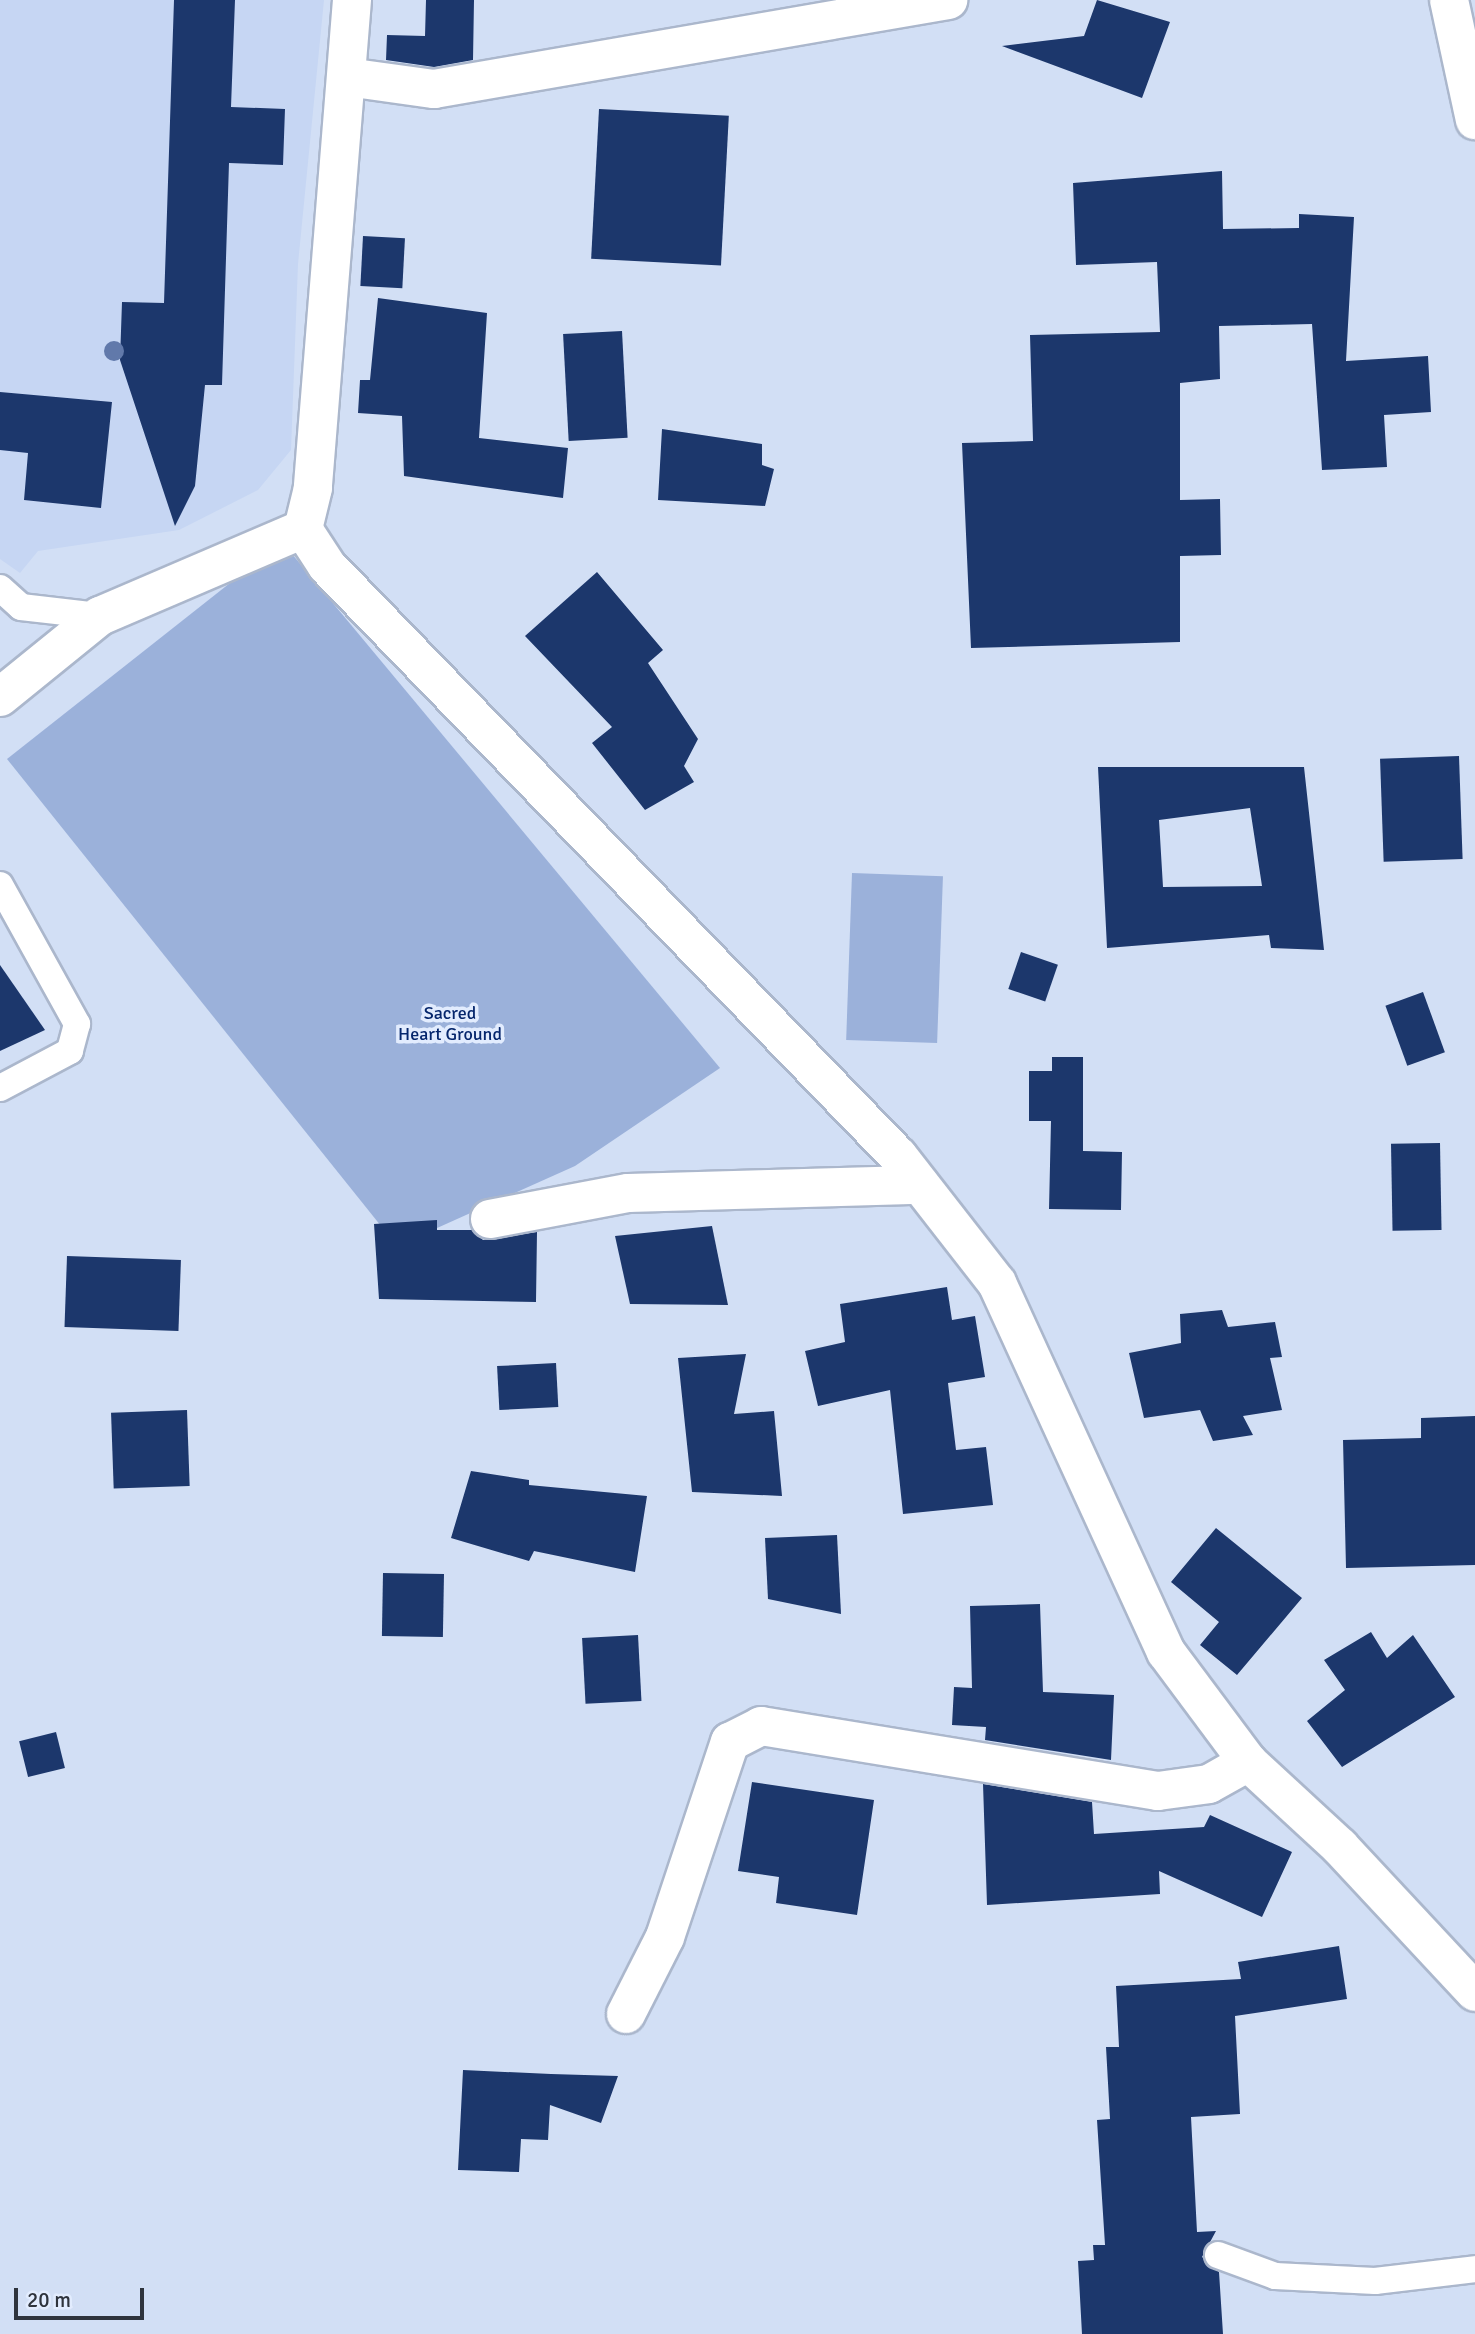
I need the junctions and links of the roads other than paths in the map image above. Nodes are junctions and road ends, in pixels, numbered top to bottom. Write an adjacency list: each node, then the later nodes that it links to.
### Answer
1 (352, 0): 4 (street)
2 (948, 0): 4 (street)
3 (1449, 0): 5 (street)
4 (346, 77): 6 (street)
5 (1475, 120)
6 (303, 529): 9 (street); 13 (street)
7 (0, 588): 8 (lane)
8 (11, 613): 9 (lane)
9 (100, 616): 10 (street)
10 (0, 697)
11 (0, 885): 12 (lane)
12 (0, 1087)
13 (920, 1185): 14 (street); 15 (street)
14 (490, 1219)
15 (1248, 1762): 16 (street); 17 (street)
16 (1475, 1992)
17 (626, 2014)
18 (1218, 2255): 19 (lane)
19 (1475, 2269)

